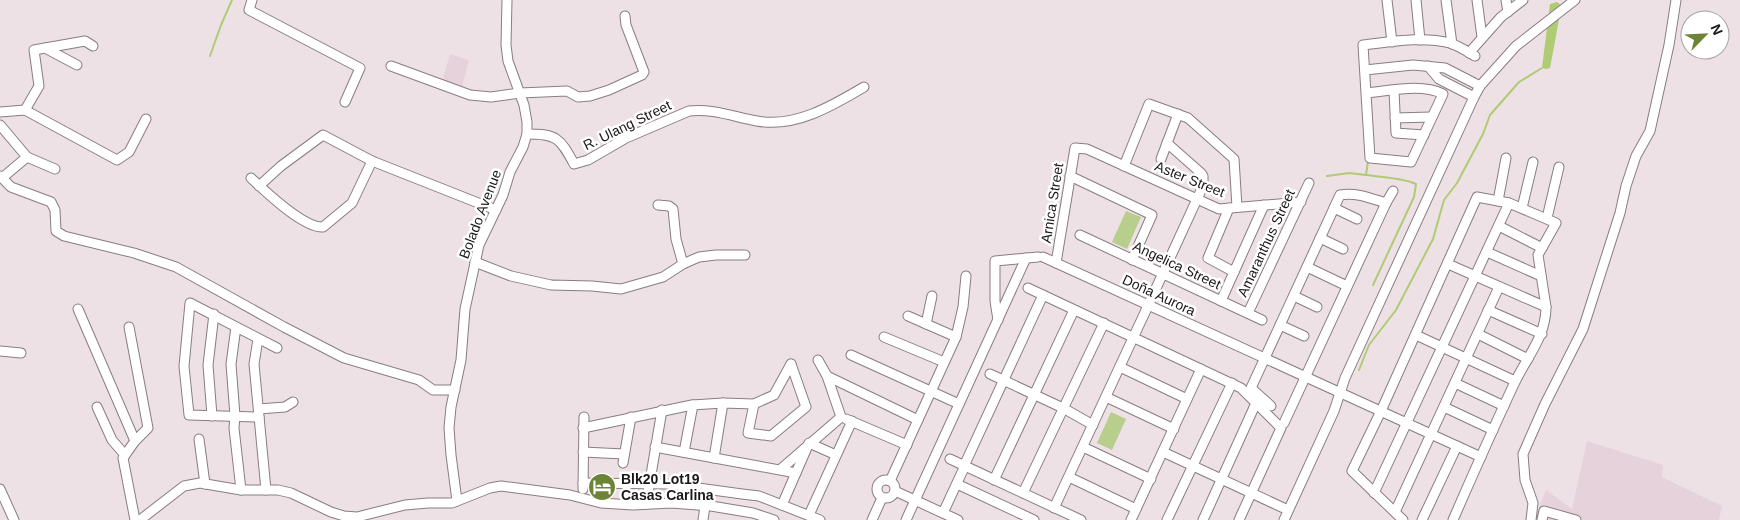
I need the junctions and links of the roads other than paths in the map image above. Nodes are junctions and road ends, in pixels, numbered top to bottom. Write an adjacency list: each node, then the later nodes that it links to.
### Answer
1 (252, 0): 31 (street)
2 (507, 0): 28 (street, Bolado Avenue)
3 (1387, 0): 15 (street)
4 (1416, 0): 14 (street)
5 (1446, 0): 16 (street)
6 (1477, 0): 13 (street)
7 (1506, 0): 11 (street)
8 (1523, 0): 11 (street)
9 (1575, 0): 25 (street)
10 (1676, 0): 240 (street)
11 (1508, 12): 13 (street)
12 (625, 16): 28 (street)
13 (1482, 37): 16 (street)
14 (1420, 40): 15 (street); 16 (street)
15 (1392, 42): 22 (street)
16 (1452, 44)
17 (93, 46): 18 (street)
18 (45, 48): 19 (street); 32 (street)
19 (77, 65)
20 (391, 66): 28 (street)
21 (1428, 66): 22 (street); 23 (street); 24 (street)
22 (1365, 70): 29 (street)
23 (1458, 76): 24 (street); 25 (street)
24 (1452, 86): 30 (street)
25 (1480, 86): 30 (street)
26 (864, 87): 39 (street, R. Ulang Street)
27 (1394, 91): 29 (street); 35 (street); 36 (street)
28 (520, 93): 39 (street, Bolado Avenue)
29 (1366, 93): 40 (street)
30 (1474, 97): 142 (street)
31 (345, 102)
32 (25, 110): 33 (street); 37 (street)
33 (0, 112)
34 (1178, 114): 41 (street); 48 (street); 64 (street)
35 (1395, 118): 36 (street); 40 (street)
36 (1431, 118): 40 (street)
37 (146, 119)
38 (0, 125): 43 (street)
39 (527, 134): 67 (street, Bolado Avenue)
40 (1424, 135)
41 (1167, 143): 44 (street); 57 (street)
42 (1075, 148): 48 (street, Aster Street); 51 (street, Arnica Street)
43 (27, 157): 50 (street); 52 (street)
44 (1161, 158)
45 (1506, 158): 58 (street)
46 (372, 161): 55 (street); 55 (street); 67 (street)
47 (1533, 162): 66 (street)
48 (1124, 166): 57 (street, Aster Street)
49 (1559, 167): 68 (street)
50 (55, 169)
51 (1070, 176): 78 (street); 80 (street, Arnica Street)
52 (1, 177): 140 (street)
53 (251, 178): 55 (street)
54 (1309, 184): 59 (street, Amaranthus Street)
55 (259, 186)
56 (1393, 191): 60 (street)
57 (1197, 200): 64 (street, Aster Street); 85 (street)
58 (1498, 200): 61 (street); 82 (street)
59 (1301, 202): 63 (street, Aster Street); 102 (street, Amaranthus Street)
60 (1386, 202): 65 (street); 89 (street)
61 (1509, 203): 66 (street); 70 (street)
62 (658, 205): 81 (street)
63 (1264, 205): 64 (street, Aster Street); 84 (street)
64 (1233, 208): 84 (street)
65 (1334, 208): 69 (street); 72 (street)
66 (1522, 208): 68 (street)
67 (496, 210): 79 (street, Bolado Avenue)
68 (1547, 218): 73 (street)
69 (1357, 219)
70 (1499, 226): 73 (street); 75 (street)
71 (1080, 235): 78 (street, Angelica Street)
72 (1320, 238): 74 (street); 83 (street)
73 (1542, 248): 88 (street)
74 (1343, 249)
75 (1487, 252): 87 (street); 88 (street)
76 (746, 255): 81 (street)
77 (1026, 258): 80 (street, Doña Aurora); 105 (street); 105 (street)
78 (1132, 260): 85 (street, Angelica Street)
79 (474, 262): 81 (street); 140 (street, Bolado Avenue)
80 (1056, 263): 96 (street, Doña Aurora)
81 (683, 264)
82 (1448, 264): 87 (street); 114 (street)
83 (1307, 267): 89 (street); 94 (street)
84 (1234, 272): 95 (street)
85 (1163, 274): 95 (street, Angelica Street); 96 (street)
86 (966, 276): 116 (street)
87 (1475, 276): 90 (street); 120 (street)
88 (1541, 276): 98 (street)
89 (1347, 286): 134 (street)
90 (1499, 287): 98 (street); 101 (street)
91 (1028, 288): 92 (street)
92 (1043, 295): 100 (street); 136 (street)
93 (932, 296): 107 (street)
94 (1294, 296): 97 (street); 109 (street)
95 (1221, 300): 102 (street, Angelica Street)
96 (1148, 305): 117 (street); 125 (street, Doña Aurora)
97 (1317, 307)
98 (1546, 307): 113 (street)
99 (78, 309): 176 (street)
100 (1074, 310): 108 (street); 144 (street)
101 (1488, 310): 112 (street); 113 (street)
102 (1248, 313): 106 (street, Angelica Street)
103 (214, 314): 111 (street); 161 (street); 161 (street)
104 (908, 316): 107 (street)
105 (998, 320): 151 (street)
106 (1262, 320)
107 (926, 324): 116 (street)
108 (1104, 324): 117 (street); 157 (street)
109 (1280, 325): 115 (street); 125 (street)
110 (129, 327): 176 (street)
111 (236, 327): 119 (street); 162 (street)
112 (1478, 334): 126 (street); 127 (street)
113 (1542, 334): 127 (street)
114 (1416, 335): 120 (street); 159 (street)
115 (1304, 336)
116 (956, 337): 129 (street)
117 (1133, 337): 130 (street); 131 (street)
118 (884, 338): 129 (street)
119 (258, 339): 121 (street); 160 (street)
120 (1443, 347): 126 (street); 169 (street)
121 (277, 348)
122 (0, 351): 123 (street)
123 (21, 354)
124 (851, 355): 141 (street)
125 (1264, 358): 134 (street, Doña Aurora); 153 (street)
126 (1466, 358): 137 (street); 138 (street)
127 (1528, 359): 137 (street)
128 (818, 360): 133 (street)
129 (944, 362): 141 (street)
130 (1120, 367): 145 (street); 146 (street)
131 (1201, 369): 139 (street); 146 (street)
132 (990, 374): 136 (street)
133 (827, 376): 164 (street); 166 (street)
134 (1305, 377): 142 (street, Doña Aurora); 168 (street)
135 (796, 378): 143 (street); 143 (street); 150 (street)
136 (1004, 380): 144 (street); 191 (street)
137 (1515, 381): 154 (street)
138 (1456, 382): 154 (street); 156 (street)
139 (1232, 383): 149 (street); 190 (street)
140 (455, 390): 211 (street, Bolado Avenue)
141 (931, 392): 151 (street); 166 (street)
142 (1340, 393): 159 (street, Doña Aurora); 217 (street)
143 (774, 395): 150 (street)
144 (1034, 395): 157 (street); 197 (street)
145 (1106, 397): 170 (street); 172 (street)
146 (1188, 400): 172 (street)
147 (293, 402): 160 (street)
148 (723, 403): 150 (street); 152 (street); 188 (street)
149 (1256, 403): 196 (street); 207 (street)
150 (754, 404)
151 (959, 404): 210 (street)
152 (693, 405): 158 (street); 183 (street)
153 (1271, 406)
154 (1504, 406): 173 (street)
155 (97, 407): 185 (street)
156 (1444, 407): 173 (street); 174 (street)
157 (1063, 408): 170 (street); 206 (street)
158 (662, 410): 165 (street); 180 (street)
159 (1381, 411): 169 (street, Doña Aurora); 208 (street)
160 (259, 413): 162 (street); 204 (street)
161 (212, 416): 162 (street)
162 (235, 416): 203 (street)
163 (584, 417): 171 (street)
164 (841, 417): 167 (street); 177 (street)
165 (631, 418): 171 (street); 182 (street)
166 (918, 420): 178 (street)
167 (852, 421): 178 (street); 186 (street)
168 (1284, 422)
169 (1408, 424): 174 (street, Doña Aurora); 208 (street)
170 (1093, 425): 181 (street)
171 (584, 428): 182 (street)
172 (1174, 429): 184 (street)
173 (1493, 430): 187 (street)
174 (1432, 435): 179 (street, Doña Aurora); 218 (street)
175 (199, 439): 199 (street)
176 (136, 441): 185 (street)
177 (809, 443): 186 (street); 192 (street); 193 (street)
178 (907, 445): 198 (street)
179 (1457, 446): 187 (street, Doña Aurora); 238 (street)
180 (655, 447): 183 (street); 200 (street)
181 (1083, 447): 194 (street); 195 (street)
182 (583, 452): 200 (street)
183 (684, 452): 188 (street)
184 (1163, 452): 190 (street); 195 (street)
185 (126, 455): 223 (street)
186 (836, 455): 219 (street)
187 (1480, 457): 239 (street)
188 (714, 458): 192 (street)
189 (950, 458): 191 (street)
190 (1192, 466): 196 (street); 233 (street)
191 (964, 468): 197 (street); 201 (street)
192 (781, 469): 193 (street)
193 (796, 473): 213 (street)
194 (1069, 477): 215 (street); 216 (street)
195 (1150, 479): 216 (street)
196 (1221, 479): 207 (street); 234 (street)
197 (994, 480): 206 (street)
198 (890, 481): 205 (street); 209 (street)
199 (205, 484): 203 (street); 224 (street)
200 (649, 484): 212 (street); 213 (street)
201 (957, 484): 220 (street); 221 (street)
202 (0, 489): 222 (street)
203 (240, 490): 204 (street)
204 (266, 490): 211 (street)
205 (895, 491): 209 (street); 210 (street)
206 (1023, 493): 215 (street)
207 (1252, 493): 217 (street); 235 (street)
208 (1374, 493): 218 (street)
209 (882, 498): 228 (street)
210 (915, 500): 220 (street); 229 (street)
211 (457, 501): 212 (street)
212 (646, 504): 214 (street)
213 (782, 505): 219 (street)
214 (705, 506): 225 (street); 226 (street)
215 (1054, 508): 231 (street)
216 (1136, 509): 232 (street)
217 (1288, 510): 236 (street)
218 (1395, 512): 237 (street)
219 (809, 515): 227 (street)
220 (940, 515): 230 (street)
221 (1031, 519)
222 (14, 520)
223 (135, 520)
224 (140, 520)
225 (703, 520)
226 (774, 520)
227 (820, 520)
228 (872, 520)
229 (906, 520)
230 (958, 520)
231 (1081, 520)
232 (1131, 520)
233 (1167, 520)
234 (1203, 520)
235 (1239, 520)
236 (1284, 520)
237 (1403, 520)
238 (1422, 520)
239 (1453, 520)
240 (1531, 520)
241 (1542, 520): 242 (street)
242 (1576, 520)

